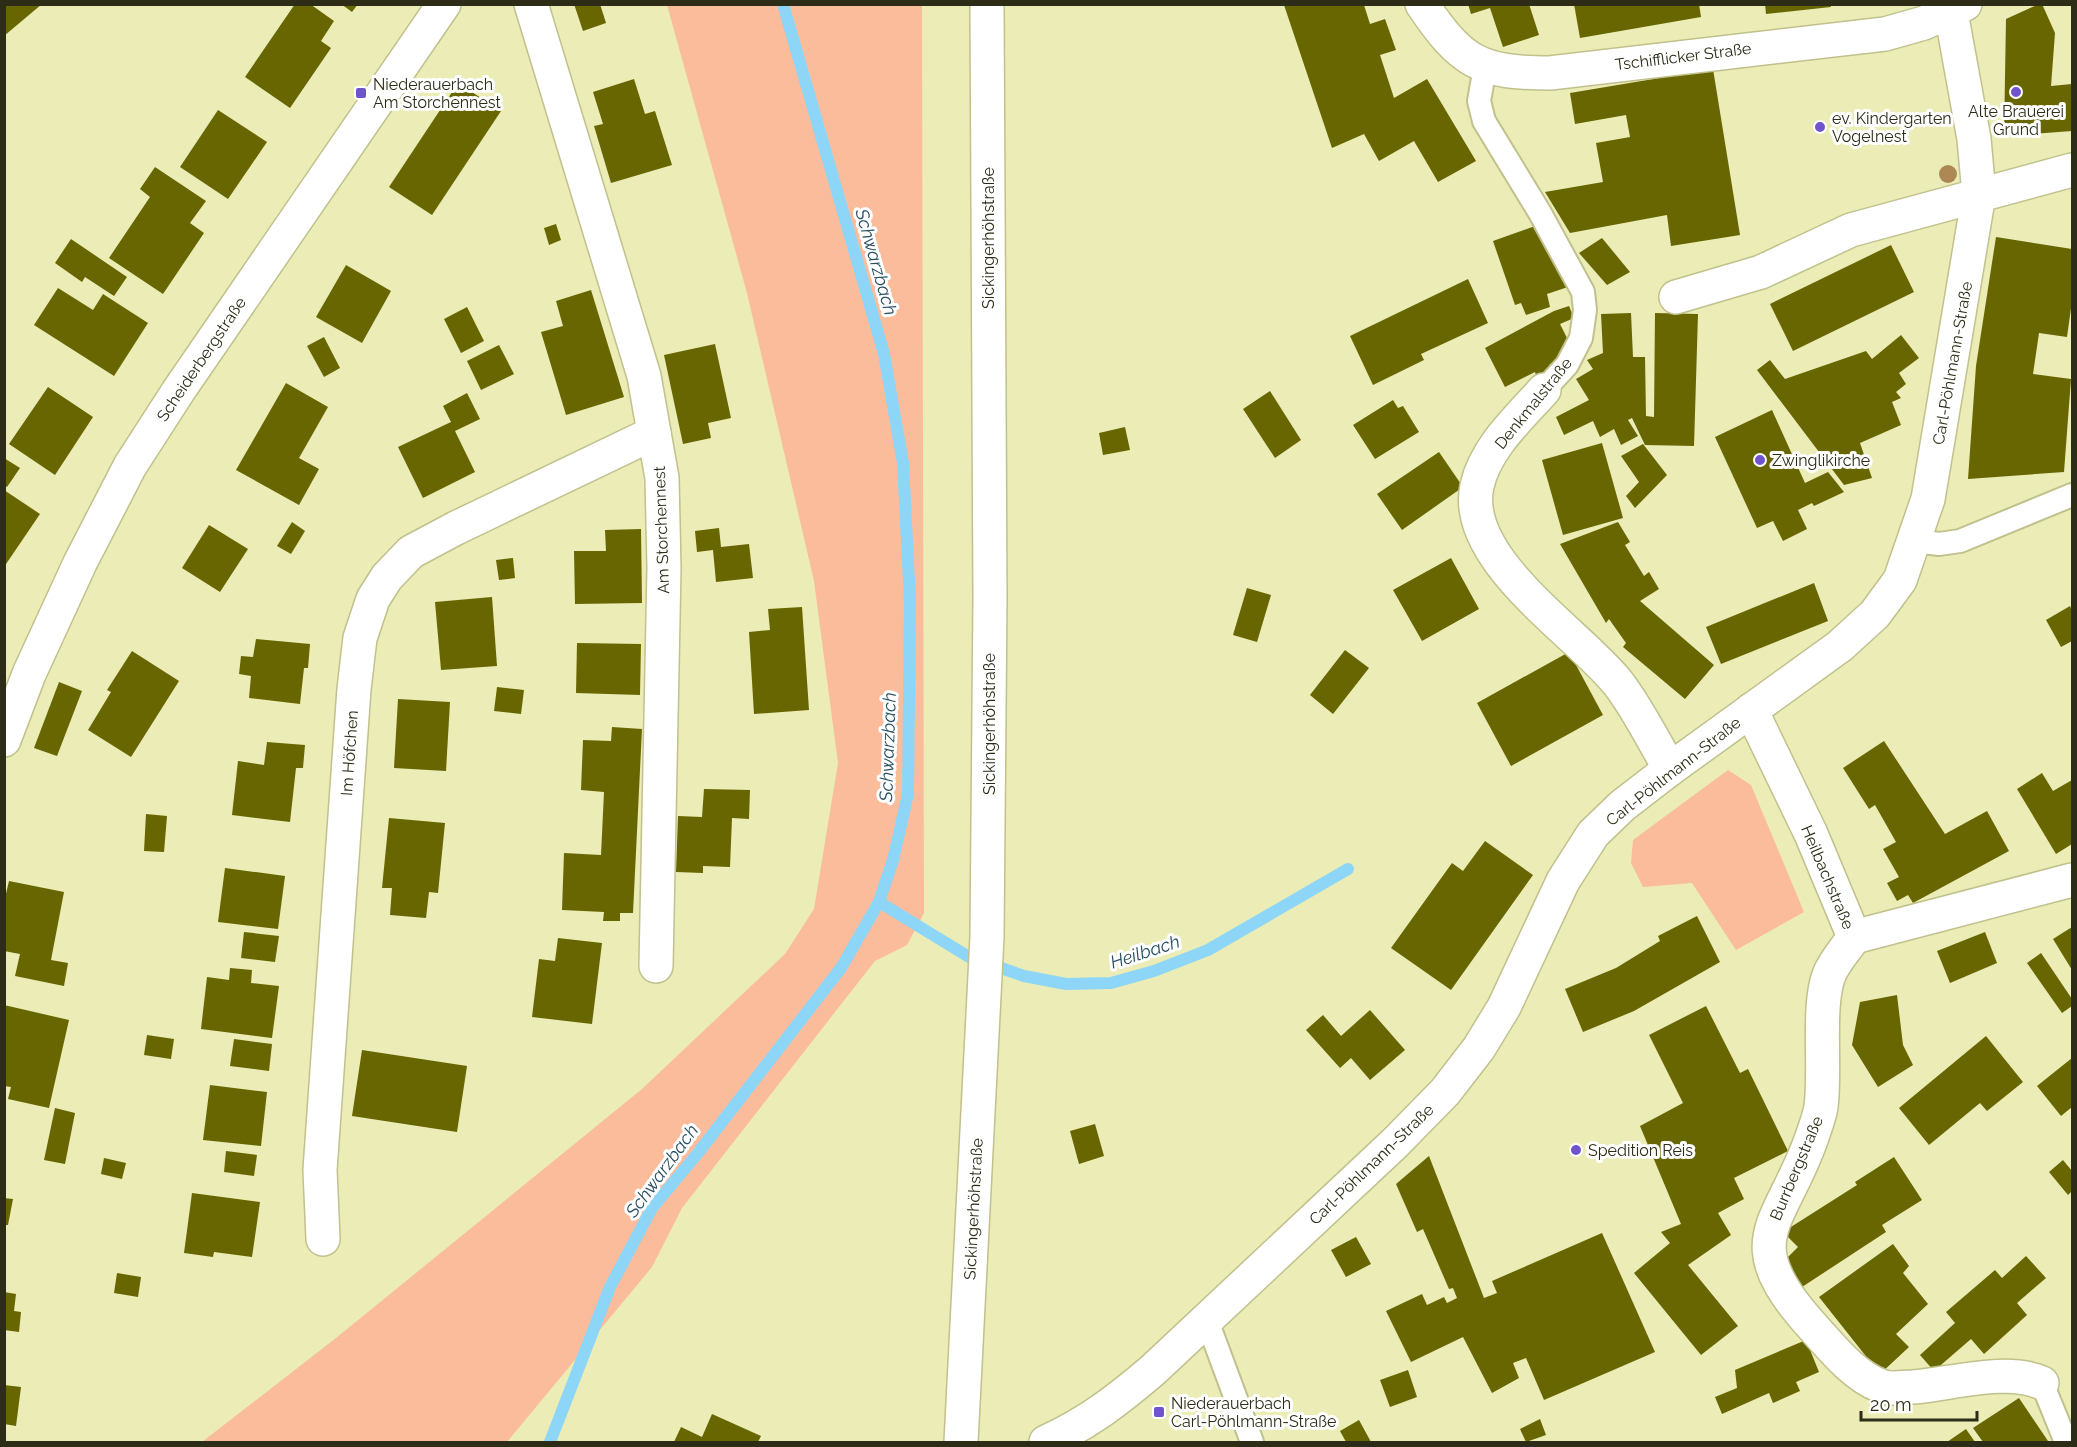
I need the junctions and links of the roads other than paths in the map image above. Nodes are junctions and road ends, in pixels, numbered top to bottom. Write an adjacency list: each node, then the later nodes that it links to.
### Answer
1 (444, 4): 15 (street, Scheiderbergstraße)
2 (531, 4): 11 (street, Am Storchennest)
3 (987, 4): 23 (street, Sickingerhöhstraße)
4 (1422, 4): 6 (street, Tschifflicker Straße)
5 (1958, 8): 6 (street, Tschifflicker Straße); 8 (street)
6 (1485, 66): 10 (lane, Denkmalstraße)
7 (2073, 170): 8 (street)
8 (1980, 194): 9 (street); 13 (street, Carl-Pöhlmann-Straße)
9 (1676, 297)
10 (1544, 390): 16 (street, Denkmalstraße)
11 (654, 433): 19 (street, Am Storchennest); 20 (street, Im Höfchen)
12 (2073, 495): 13 (lane)
13 (1915, 541): 14 (street, Carl-Pöhlmann-Straße)
14 (1751, 710): 16 (street, Carl-Pöhlmann-Straße); 18 (street, Heilbachstraße)
15 (4, 740)
16 (1670, 769): 21 (street, Carl-Pöhlmann-Straße)
17 (2073, 880): 18 (street, Heilbachstraße)
18 (1854, 937): 22 (street, Burrbergstraße)
19 (656, 966)
20 (323, 1239)
21 (1206, 1318): 24 (street, Carl-Pöhlmann-Straße); 25 (lane)
22 (2042, 1383): 26 (lane, Burrbergstraße)
23 (961, 1443)
24 (1046, 1443)
25 (1252, 1443)
26 (2066, 1443)

